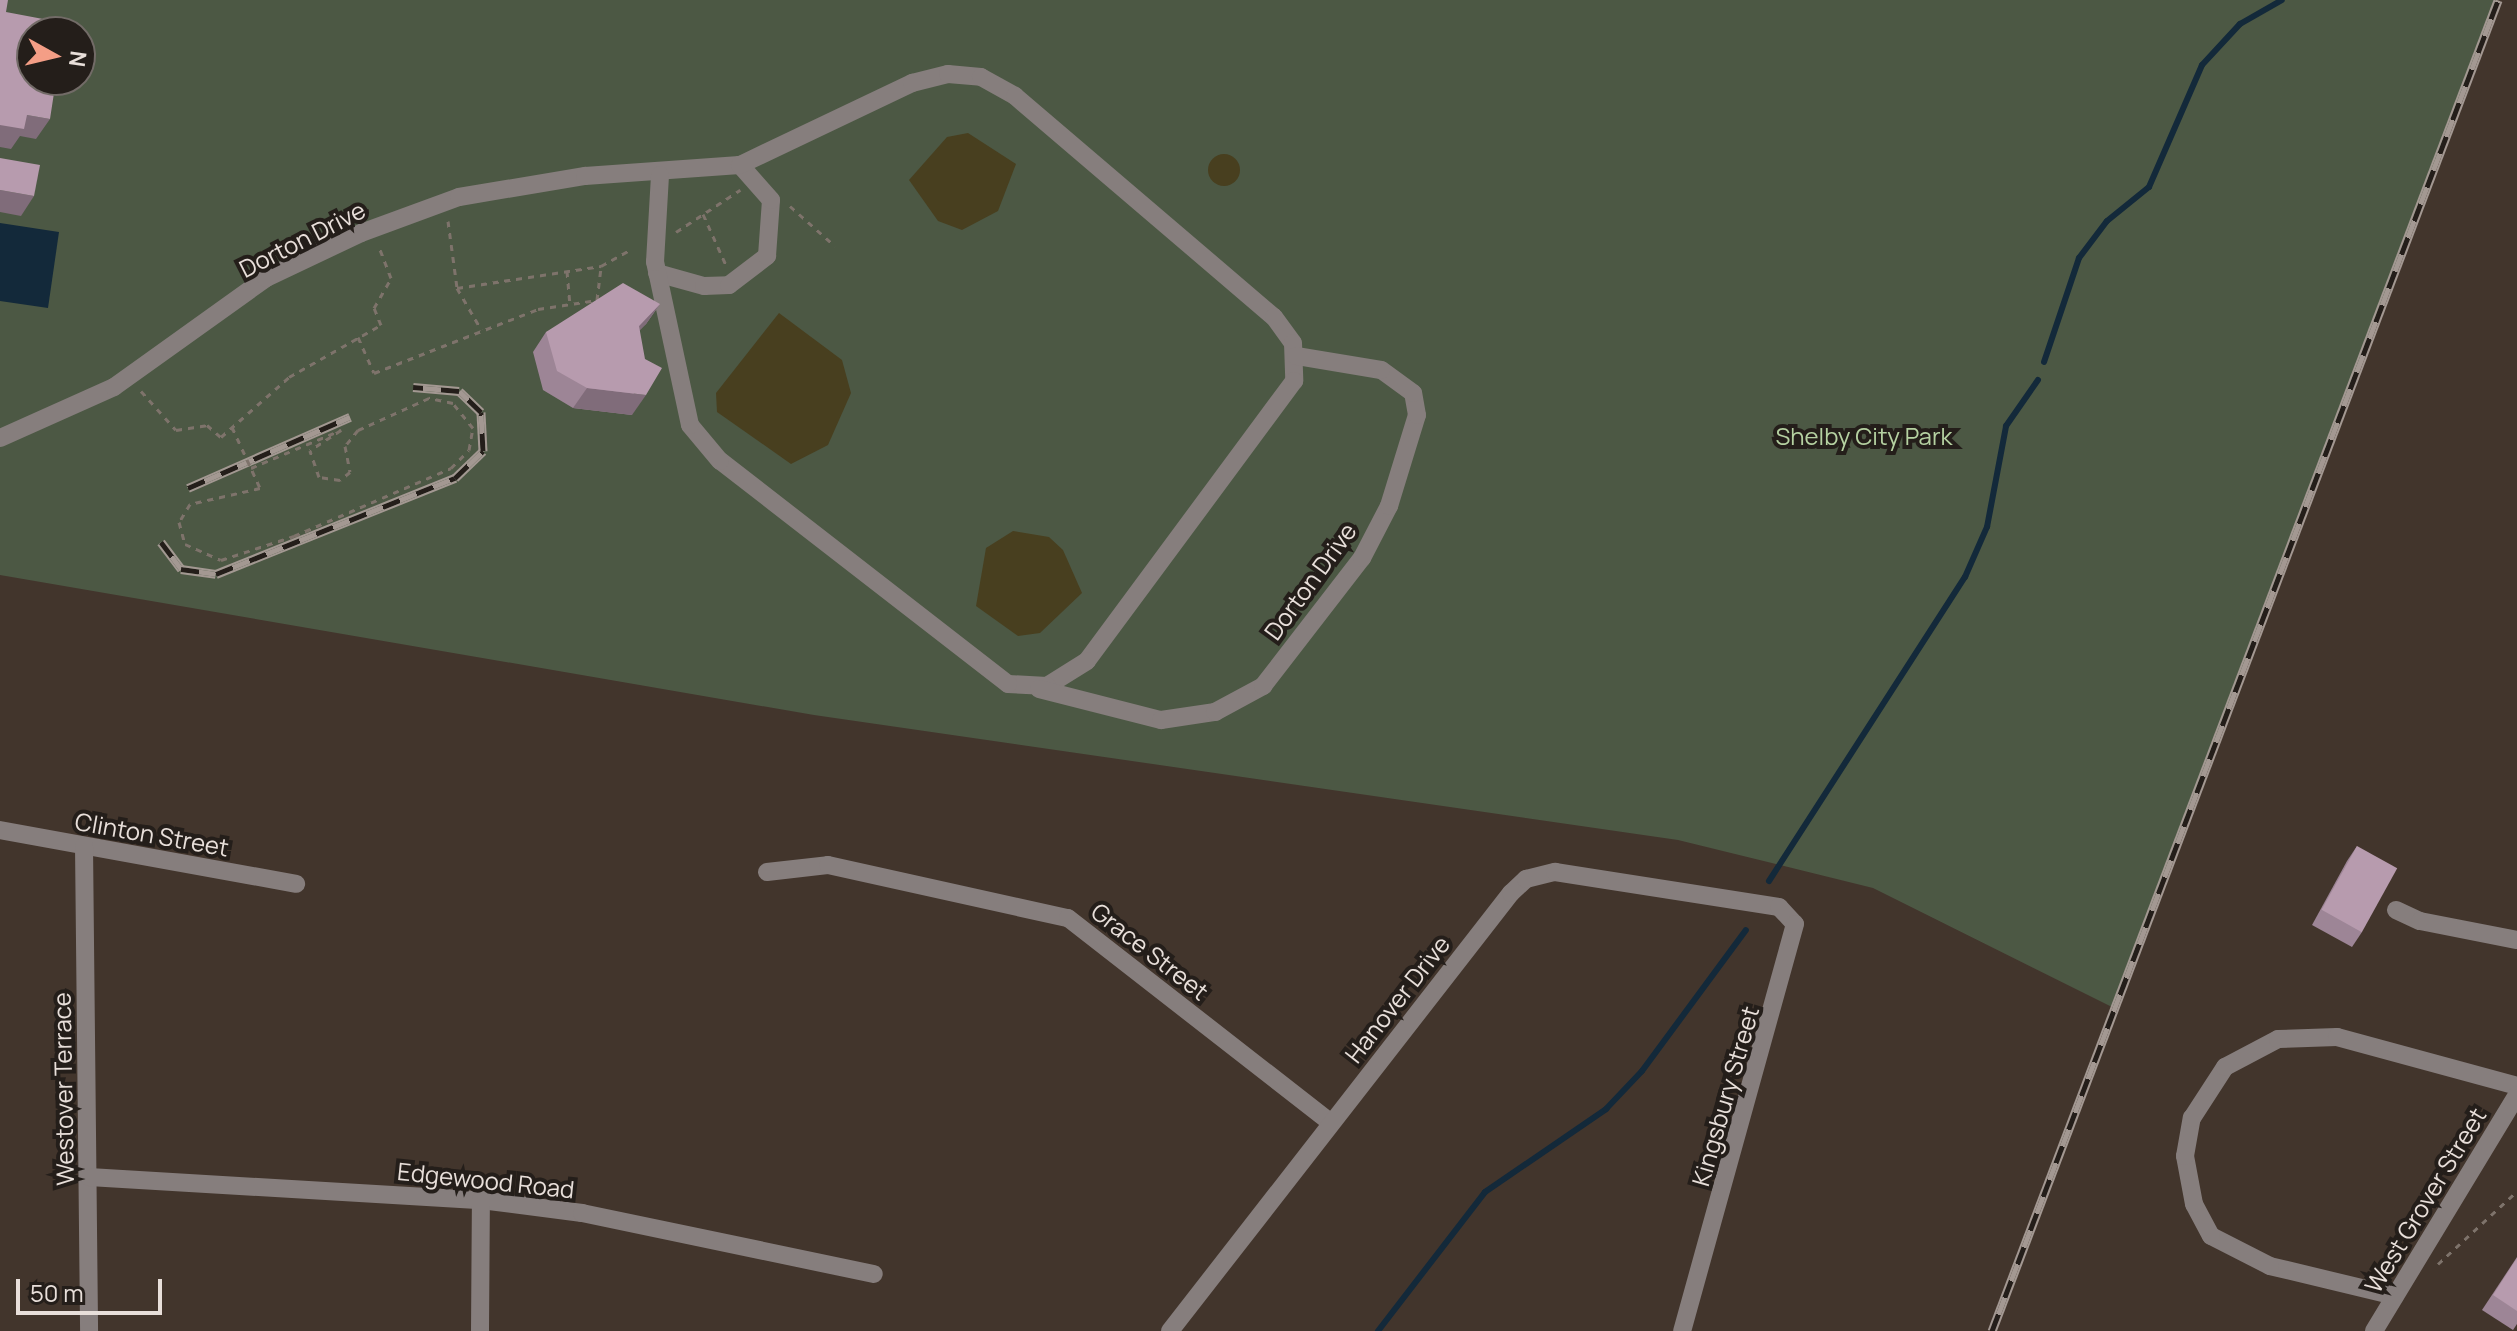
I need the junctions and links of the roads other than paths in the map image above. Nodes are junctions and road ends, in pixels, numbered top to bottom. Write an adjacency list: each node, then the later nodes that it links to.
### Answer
1 (740, 165): 2 (street, Dorton Drive); 3 (street); 4 (street, Dorton Drive)
2 (660, 175): 3 (street, Dorton Drive); 5 (street, Dorton Drive)
3 (657, 273): 6 (street, Dorton Drive)
4 (1296, 356): 6 (street); 6 (street, Dorton Drive)
5 (0, 438)
6 (1036, 688)
7 (0, 830): 8 (street, Clinton Street)
8 (84, 846): 10 (street, Clinton Street); 17 (street, Westover Terrace)
9 (767, 872): 16 (street, Grace Street)
10 (296, 884)
11 (1751, 903): 16 (street, Hanover Drive); 24 (street, Kingsbury Street)
12 (2396, 910): 13 (street)
13 (2517, 940)
14 (2517, 1086): 20 (street)
15 (2517, 1095): 20 (street, West Grover Street)
16 (1331, 1123): 23 (street, Hanover Drive)
17 (89, 1177): 18 (street, Edgewood Road); 21 (street, Westover Terrace)
18 (481, 1200): 19 (street, Edgewood Road); 22 (street)
19 (874, 1274)
20 (2395, 1296): 25 (street, West Grover Street)
21 (89, 1331)
22 (480, 1331)
23 (1170, 1331)
24 (1682, 1331)
25 (2374, 1331)

